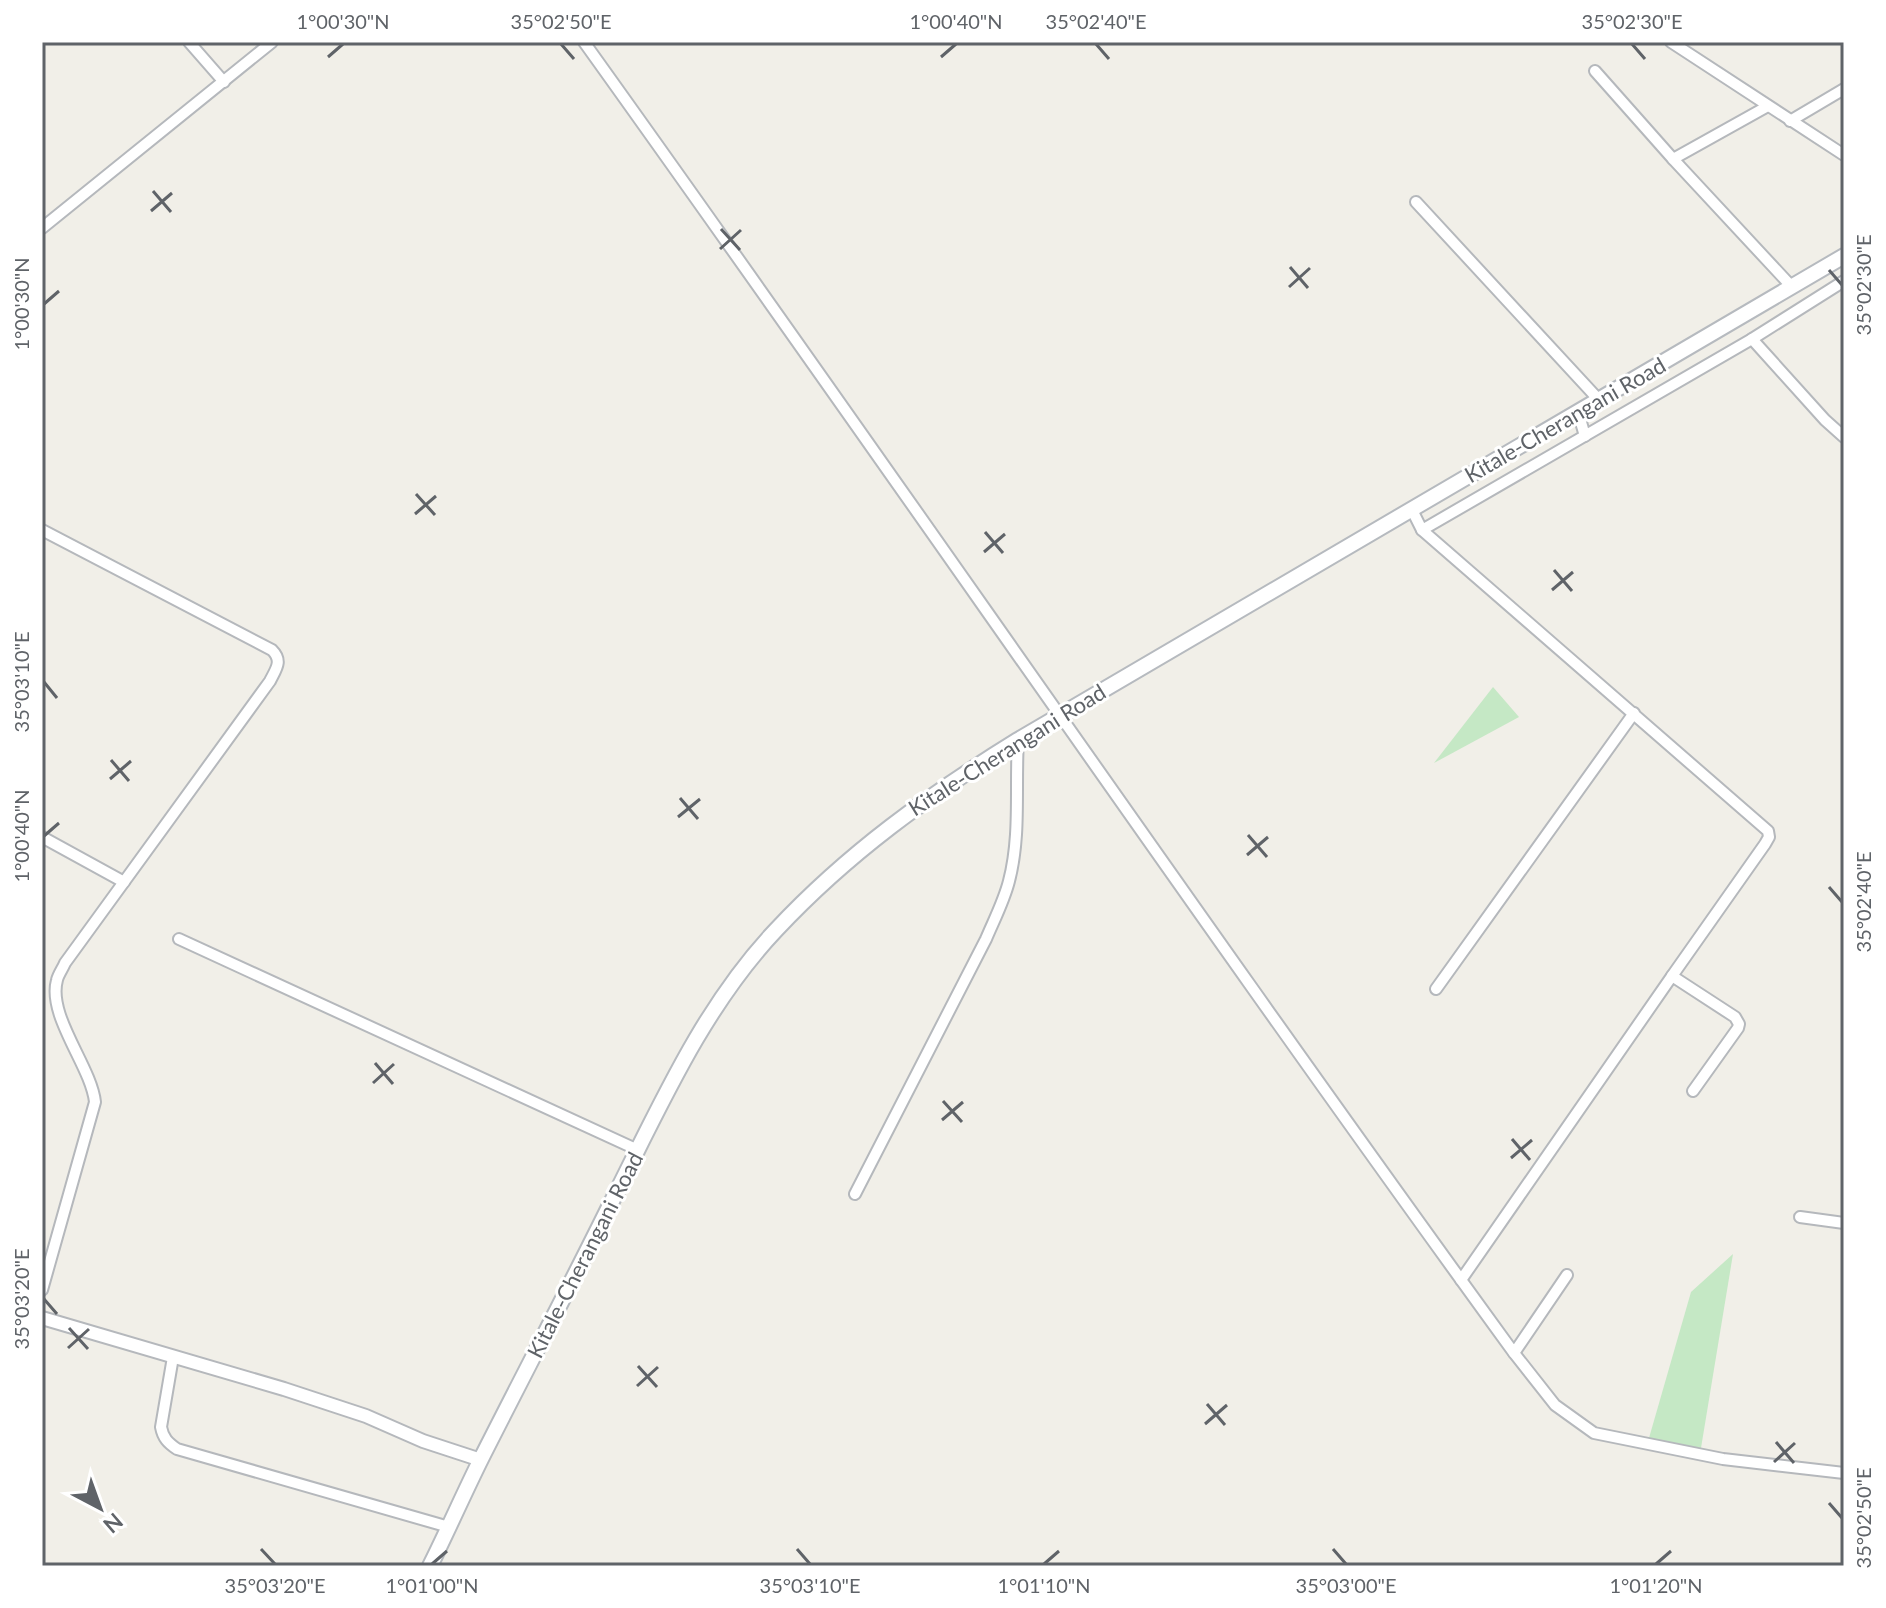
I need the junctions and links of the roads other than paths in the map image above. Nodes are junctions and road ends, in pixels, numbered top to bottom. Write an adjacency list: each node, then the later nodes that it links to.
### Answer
1 (189, 42): 6 (street)
2 (272, 42): 6 (street)
3 (584, 42): 26 (street)
4 (1671, 42): 8 (street)
5 (1595, 71): 11 (street)
6 (224, 82): 13 (street)
7 (1844, 89): 9 (street)
8 (1768, 106): 9 (street); 11 (street)
9 (1790, 121): 10 (street)
10 (1841, 149)
11 (1673, 159): 16 (street)
12 (1416, 202): 18 (street)
13 (42, 228)
14 (1844, 256): 16 (main road, Kitale-Cherangani Road)
15 (1844, 281): 17 (street)
16 (1792, 287): 18 (main road, Kitale-Cherangani Road)
17 (1752, 339): 20 (street); 21 (street)
18 (1599, 400): 19 (main road, Kitale-Cherangani Road)
19 (1578, 412): 20 (street); 22 (main road, Kitale-Cherangani Road)
20 (1585, 436): 24 (street)
21 (1844, 437)
22 (1412, 510): 24 (street); 26 (main road, Kitale-Cherangani Road)
23 (42, 530): 29 (street)
24 (1422, 530): 25 (street)
25 (1634, 713): 31 (street); 32 (street)
26 (1060, 716): 27 (main road, Kitale-Cherangani Road); 39 (street)
27 (1018, 740): 34 (main road, Kitale-Cherangani Road); 35 (street)
28 (42, 837): 29 (street)
29 (124, 882): 40 (street)
30 (179, 939): 34 (street)
31 (1672, 976): 33 (street); 39 (street)
32 (1436, 989)
33 (1693, 1091)
34 (638, 1150): 44 (main road, Kitale-Cherangani Road)
35 (855, 1194)
36 (1800, 1217): 37 (street)
37 (1844, 1223)
38 (1567, 1275): 42 (street)
39 (1461, 1280): 42 (street)
40 (42, 1290)
41 (42, 1318): 43 (street)
42 (1514, 1353): 45 (street)
43 (173, 1357): 44 (street); 46 (street)
44 (481, 1460): 46 (main road, Kitale-Cherangani Road)
45 (1844, 1473)
46 (449, 1527): 47 (main road, Kitale-Cherangani Road)
47 (430, 1566)

